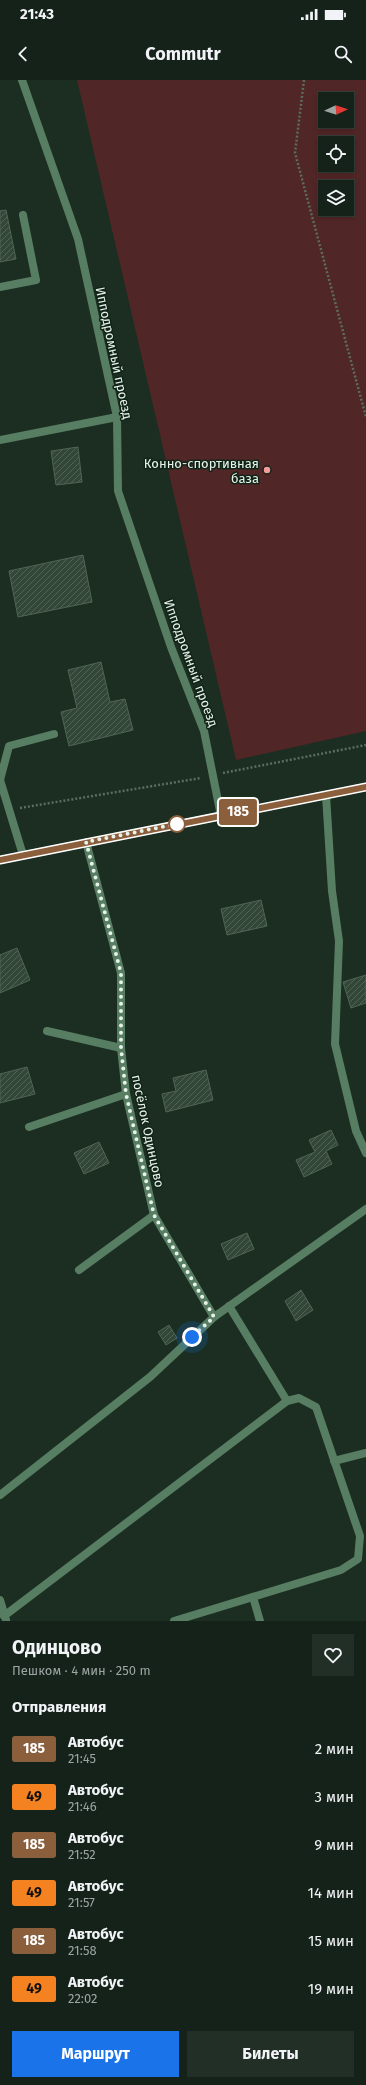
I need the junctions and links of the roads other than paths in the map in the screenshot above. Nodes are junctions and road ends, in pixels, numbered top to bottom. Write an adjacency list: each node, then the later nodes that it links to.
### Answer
1 (22, 80): 4 (street, Ипподромный проезд)
2 (23, 215): 3 (street)
3 (0, 287)
4 (117, 417): 5 (street); 10 (street, Ипподромный проезд)
5 (0, 440)
6 (54, 734): 7 (street)
7 (0, 780): 12 (street)
8 (366, 787): 9 (main road)
9 (326, 795): 10 (main road); 18 (street)
10 (221, 816): 11 (main road)
11 (86, 842): 12 (main road); 15 (street, посёлок Одинцово)
12 (23, 855): 13 (main road)
13 (0, 860)
14 (47, 1032): 15 (street)
15 (121, 1048): 16 (street, посёлок Одинцово)
16 (126, 1094): 17 (street); 20 (street, посёлок Одинцово)
17 (30, 1127)
18 (366, 1153)
19 (366, 1209): 22 (street)
20 (154, 1215): 21 (street); 23 (street, посёлок Одинцово)
21 (79, 1270)
22 (229, 1306): 23 (street); 24 (street)
23 (214, 1317): 27 (street)
24 (287, 1401): 26 (street); 30 (street)
25 (366, 1453): 26 (street)
26 (334, 1461): 28 (street)
27 (0, 1495)
28 (252, 1597): 31 (street); 32 (street)
29 (0, 1600): 30 (street)
30 (5, 1618)
31 (174, 1621)
32 (260, 1621)

